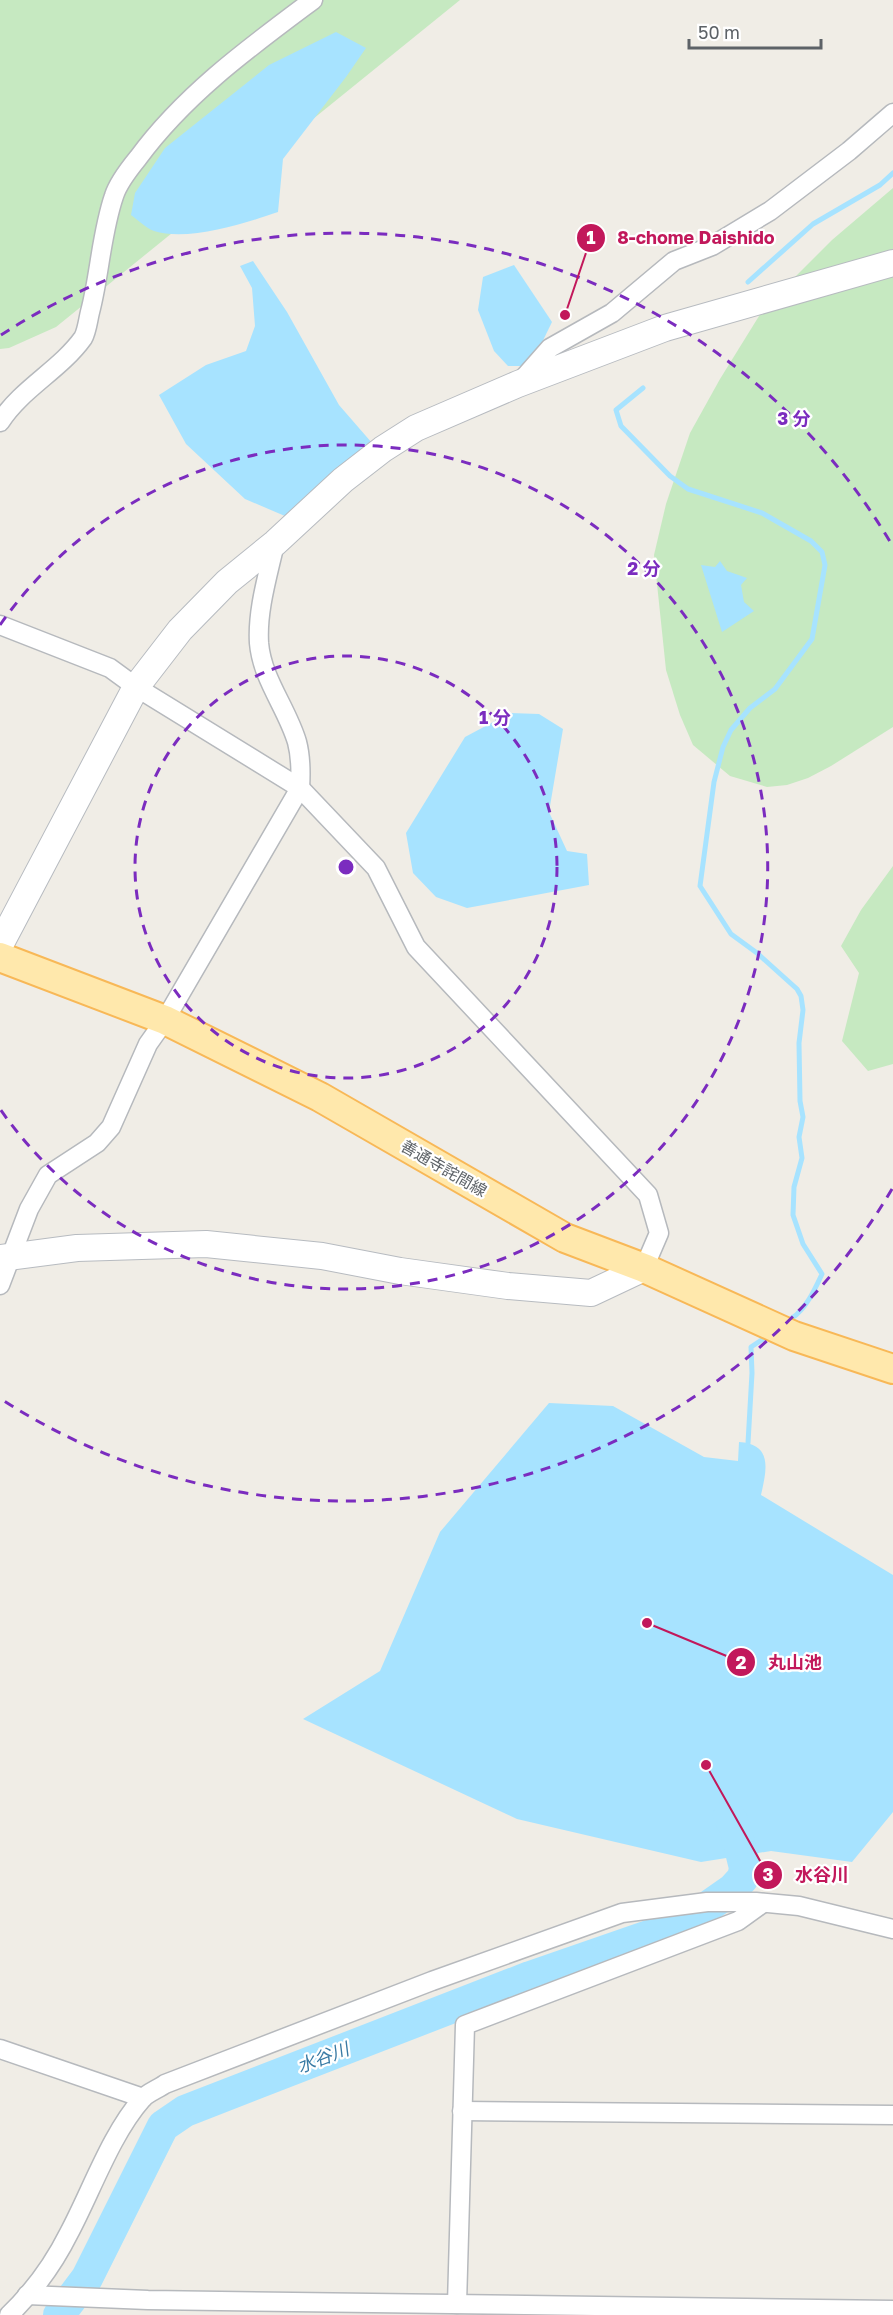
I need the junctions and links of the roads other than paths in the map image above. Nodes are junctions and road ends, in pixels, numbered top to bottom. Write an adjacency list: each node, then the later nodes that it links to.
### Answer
1 (313, 0): 5 (street)
2 (893, 113): 4 (street)
3 (893, 263): 4 (street)
4 (518, 384): 6 (street)
5 (0, 422)
6 (275, 543): 8 (street); 9 (street)
7 (0, 625): 8 (street)
8 (136, 687): 9 (street); 10 (street)
9 (300, 788): 12 (street); 14 (street)
10 (0, 945)
11 (0, 957): 12 (main road, 善通寺詫間線)
12 (165, 1020): 13 (street); 14 (main road, 善通寺詫間線)
13 (6, 1257): 14 (street); 15 (street)
14 (644, 1268): 16 (main road, 善通寺詫間線)
15 (0, 1285)
16 (893, 1369)
17 (763, 1903): 18 (street); 20 (street); 21 (street)
18 (893, 1929)
19 (0, 2049): 20 (street)
20 (143, 2098): 23 (street)
21 (462, 2111): 22 (street); 24 (street)
22 (893, 2115)
23 (27, 2295): 25 (street); 28 (street)
24 (457, 2304): 26 (street); 27 (street)
25 (144, 2307): 26 (street)
26 (303, 2309)
27 (893, 2310)
28 (9, 2315)

